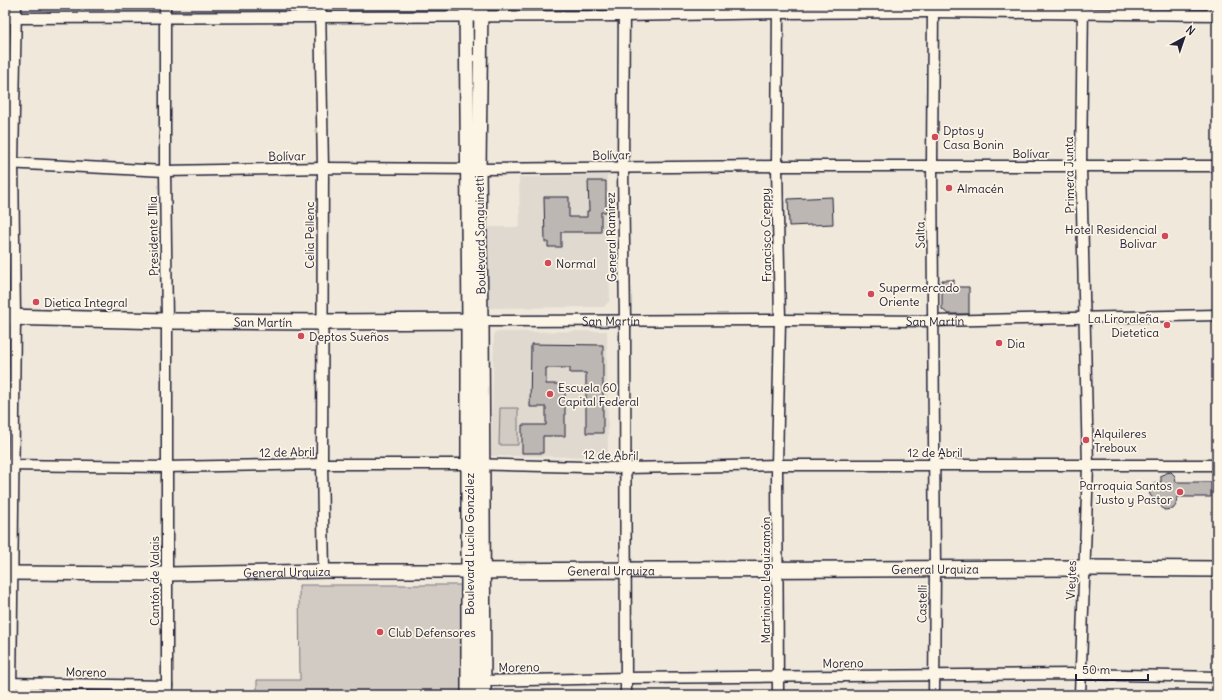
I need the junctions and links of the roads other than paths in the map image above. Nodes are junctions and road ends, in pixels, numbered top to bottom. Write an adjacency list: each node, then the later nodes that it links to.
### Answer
1 (16, 5): 14 (street)
2 (165, 5): 15 (street, Presidente Illia)
3 (320, 5): 12 (street, Celia Pellenc)
4 (624, 5): 11 (street, General Ramírez)
5 (933, 8): 6 (street); 7 (street); 18 (street, Salta)
6 (778, 9): 11 (street); 17 (street, Francisco Creppy)
7 (1083, 9): 10 (street); 19 (street, Primera Junta)
8 (481, 10): 9 (street); 11 (street); 23 (street, Boulevard Sanguinetti)
9 (467, 11): 12 (street); 23 (street, Boulevard Sanguinetti)
10 (1217, 15)
11 (624, 16): 22 (street, General Ramírez)
12 (320, 17): 15 (street); 21 (street, Celia Pellenc)
13 (5, 18): 14 (street)
14 (16, 18): 15 (street); 16 (street)
15 (165, 18): 24 (street, Presidente Illia)
16 (9, 163): 24 (street, Bolívar); 26 (street)
17 (777, 166): 18 (street, Bolívar); 22 (street, Bolívar); 28 (street, Francisco Creppy)
18 (932, 166): 19 (street, Bolívar); 32 (street, Salta)
19 (1081, 166): 20 (street, Bolívar); 27 (street, Primera Junta)
20 (1217, 166)
21 (323, 168): 23 (street, Bolívar); 24 (street, Bolívar); 33 (street, Celia Pellenc)
22 (623, 168): 23 (street, Bolívar); 31 (street, General Ramírez)
23 (473, 169): 30 (street, Boulevard Sanguinetti)
24 (165, 171): 29 (street, Presidente Illia)
25 (1217, 315): 27 (street, San Martín)
26 (10, 317): 29 (main road, San Martín); 35 (street)
27 (1085, 317): 32 (street, San Martín); 40 (street, Primera Junta)
28 (780, 320): 31 (street, San Martín); 32 (street, San Martín); 37 (street, Francisco Creppy)
29 (167, 321): 33 (main road, San Martín); 41 (street, Presidente Illia)
30 (475, 321): 31 (street, San Martín); 33 (main road, San Martín); 36 (main road, Boulevard Sanguinetti)
31 (625, 321): 42 (street, General Ramírez)
32 (934, 321): 38 (street, Salta)
33 (322, 322): 34 (street, Celia Pellenc)
34 (322, 464): 36 (street, 12 de Abril); 41 (street, 12 de Abril); 48 (street, Celia Pellenc)
35 (9, 465): 41 (street, 12 de Abril); 50 (street)
36 (475, 465): 42 (street, 12 de Abril); 49 (main road, Boulevard Lucilo González)
37 (777, 465): 38 (street, 12 de Abril); 42 (street, 12 de Abril); 44 (street, Martiniano Leguizamón)
38 (934, 465): 40 (street, 12 de Abril); 45 (street, Castelli)
39 (1217, 465): 40 (street, 12 de Abril)
40 (1088, 466): 43 (street, Vieytes)
41 (166, 467): 51 (street, Cantón de Valais)
42 (625, 468): 47 (street, General Ramírez)
43 (1084, 568): 45 (main road, General Urquiza); 46 (main road, General Urquiza); 52 (street, Vieytes)
44 (778, 569): 45 (main road, General Urquiza); 47 (main road, General Urquiza); 54 (street, Martiniano Leguizamón)
45 (936, 569): 53 (street, Castelli)
46 (1217, 569)
47 (625, 570): 49 (main road, General Urquiza); 56 (street, General Ramírez)
48 (324, 571): 49 (street, General Urquiza); 51 (street, General Urquiza)
49 (476, 571): 58 (main road, Boulevard Lucilo González)
50 (9, 573): 51 (street, General Urquiza); 57 (street)
51 (168, 574): 59 (street, Cantón de Valais)
52 (1080, 674): 53 (street, Moreno); 55 (street, Moreno); 64 (street, Vieytes)
53 (934, 675): 54 (street, Moreno); 63 (street, Castelli)
54 (778, 677): 56 (street, Moreno); 62 (street, Martiniano Leguizamón)
55 (1217, 677)
56 (626, 678): 58 (street, Moreno); 61 (street, General Ramírez)
57 (8, 683): 59 (street, Moreno); 60 (street)
58 (476, 688)
59 (167, 691)
60 (11, 695)
61 (626, 695)
62 (778, 695)
63 (934, 695)
64 (1080, 695)

